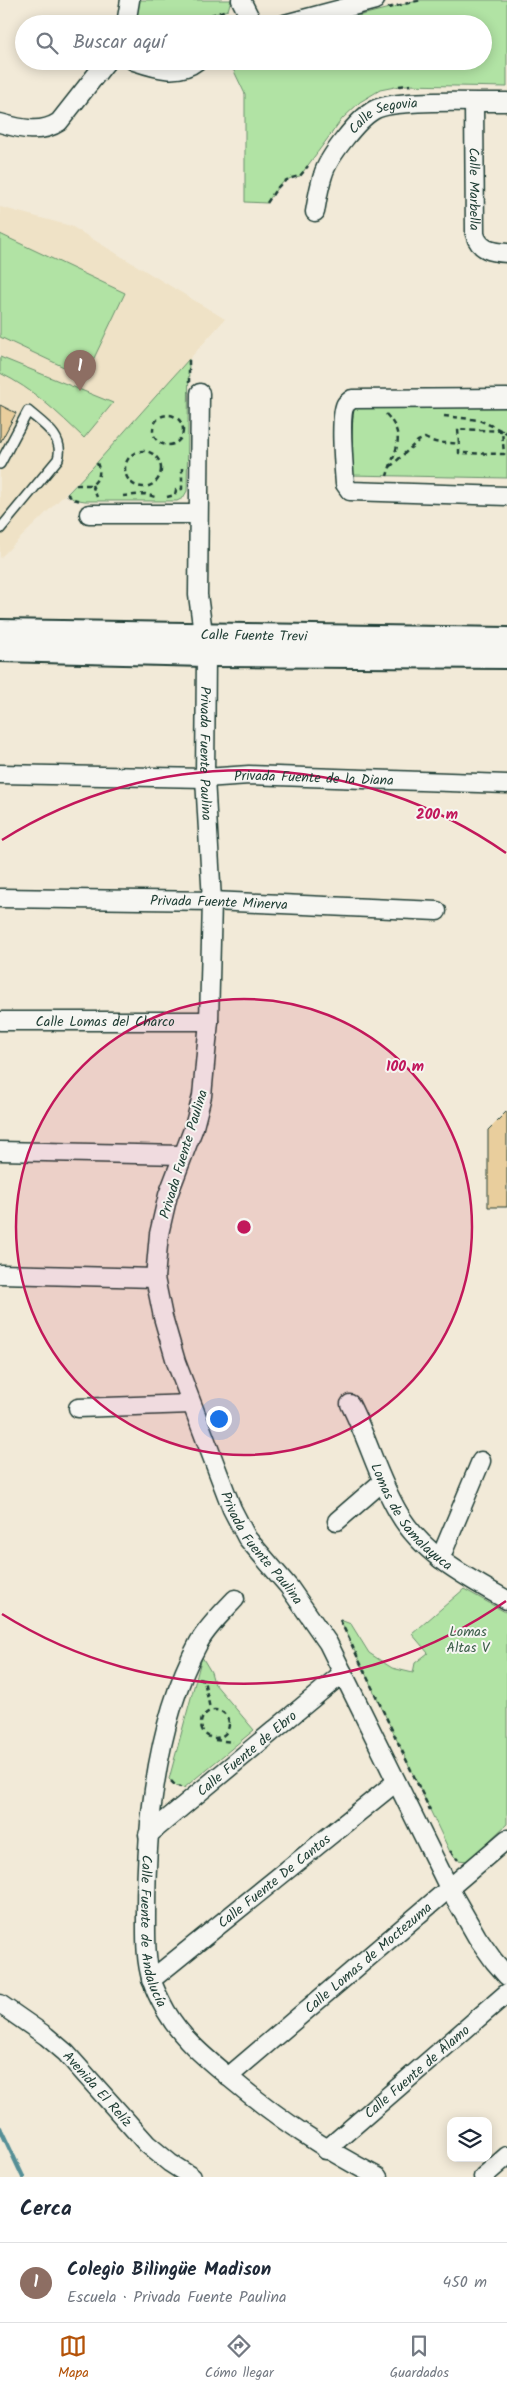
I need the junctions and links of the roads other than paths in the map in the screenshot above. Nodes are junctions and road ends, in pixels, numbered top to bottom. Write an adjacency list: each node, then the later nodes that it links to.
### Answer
1 (130, 0): 4 (street)
2 (374, 0): 6 (street)
3 (236, 2): 5 (street)
4 (128, 15)
5 (246, 15)
6 (318, 15)
7 (100, 70): 10 (street)
8 (474, 102): 9 (street, Calle Segovia); 11 (street, Calle Segovia); 12 (street, Calle Marbella)
9 (507, 102)
10 (0, 124)
11 (315, 212)
12 (507, 253)
13 (194, 389): 18 (street, Privada Fuente Paulina)
14 (507, 398): 16 (street)
15 (0, 464): 19 (lane)
16 (507, 496)
17 (88, 505): 18 (street)
18 (198, 514): 22 (street, Privada Fuente Paulina)
19 (0, 529)
20 (0, 631): 22 (street, Calle Fuente Trevi)
21 (507, 639): 22 (street, Calle Fuente Trevi)
22 (205, 644): 23 (street, Calle Fuente Trevi); 24 (street, Calle Fuente Trevi); 26 (street, Privada Fuente Paulina)
23 (0, 650)
24 (507, 657)
25 (0, 774): 26 (street, Privada Fuente de la Diana)
26 (205, 778): 27 (street, Privada Fuente de la Diana); 29 (street, Privada Fuente Paulina)
27 (507, 784)
28 (0, 898): 29 (street, Privada Fuente Minerva)
29 (212, 901): 30 (street, Privada Fuente Minerva); 32 (street, Privada Fuente Paulina)
30 (437, 911)
31 (0, 1021): 32 (street, Calle Lomas del Charco)
32 (209, 1021): 34 (street, Privada Fuente Paulina)
33 (0, 1151): 34 (street)
34 (182, 1155): 36 (street, Privada Fuente Paulina)
35 (0, 1274): 36 (street)
36 (154, 1278): 37 (street, Privada Fuente Paulina)
37 (191, 1404): 39 (street); 46 (street, Privada Fuente Paulina)
38 (350, 1404): 41 (street, Lomas de Samalayuca)
39 (78, 1408)
40 (481, 1461): 43 (street)
41 (382, 1482): 42 (street); 43 (street, Lomas de Samalayuca)
42 (337, 1521)
43 (440, 1559): 45 (street, Lomas de Samalayuca)
44 (235, 1599): 48 (street, Calle Fuente de Andalucía)
45 (507, 1600)
46 (343, 1672): 47 (street, Privada Fuente Paulina); 48 (street, Calle Fuente de Ebro)
47 (396, 1782): 50 (street, Privada Fuente Paulina); 52 (street, Calle Fuente De Cantos)
48 (148, 1835): 52 (street, Calle Fuente de Andalucía)
49 (507, 1839): 50 (street, Calle Lomas de Moctezuma)
50 (448, 1888): 51 (street, Privada Fuente Paulina); 55 (street, Calle Lomas de Moctezuma)
51 (507, 1976)
52 (151, 1980): 55 (street, Calle Fuente de Andalucía)
53 (507, 1993): 56 (street, Calle Fuente de Álamo)
54 (0, 2004): 58 (street, Avenida El Relíz)
55 (228, 2077): 56 (street, Calle Fuente de Andalucía)
56 (326, 2150): 59 (street, Calle Fuente de Andalucía)
57 (507, 2156): 60 (street)
58 (192, 2177)
59 (378, 2177)
60 (483, 2177)

